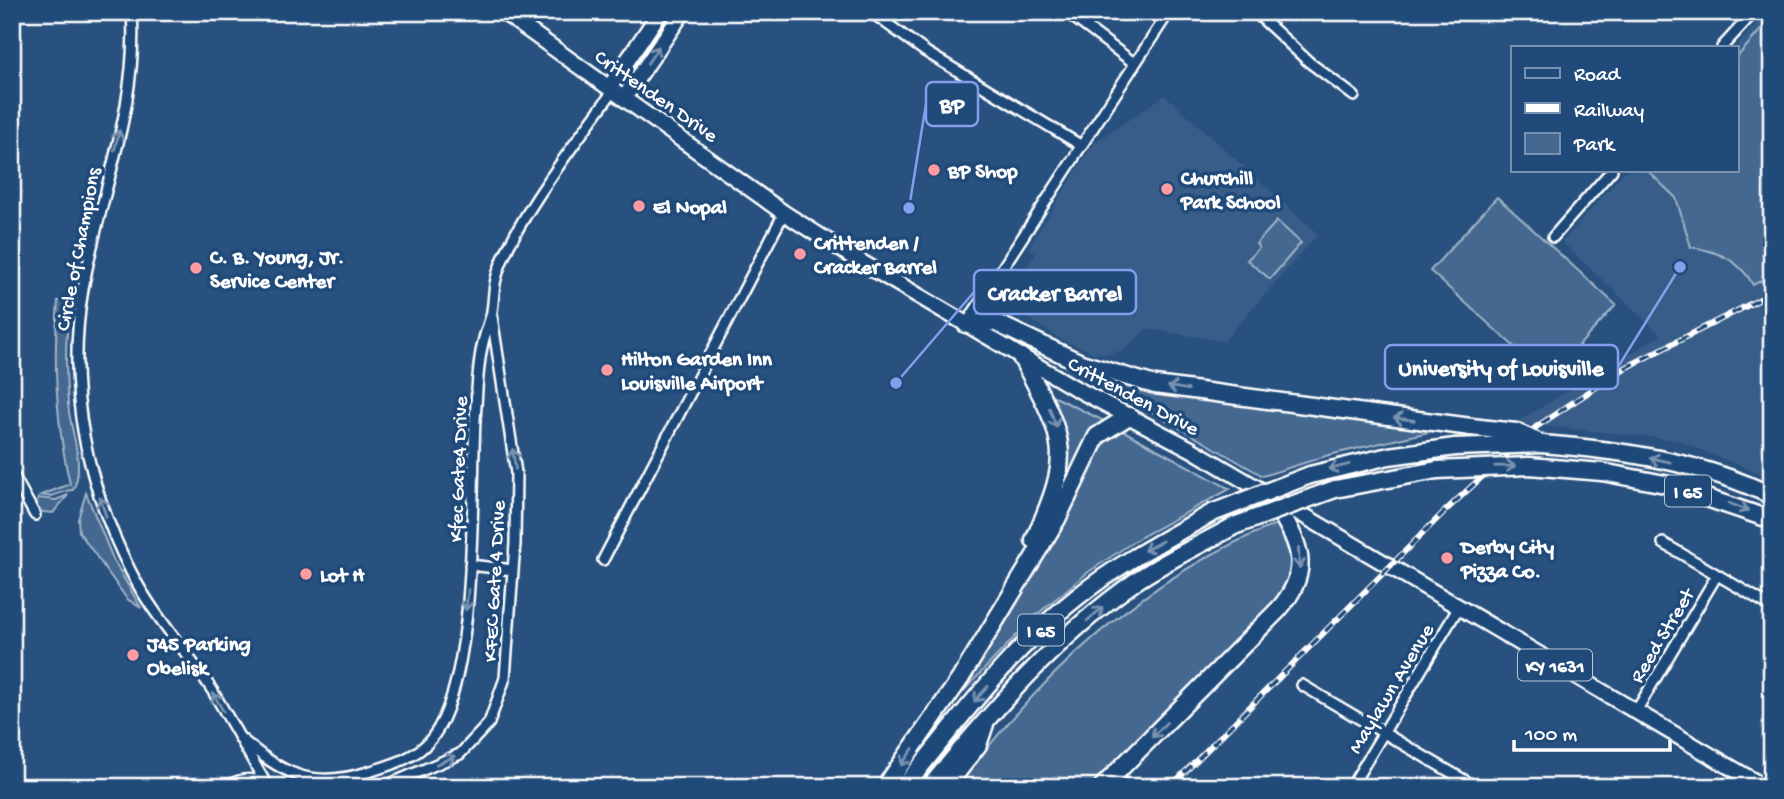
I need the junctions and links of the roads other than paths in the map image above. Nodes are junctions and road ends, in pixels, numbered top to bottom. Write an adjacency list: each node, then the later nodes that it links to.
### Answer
1 (132, 12): 40 (street, Circle of Champions, one-way to 1)
2 (503, 12): 12 (main road, Crittenden Drive / KY 1631)
3 (660, 12): 12 (main road)
4 (683, 12): 12 (main road, one-way to 4)
5 (870, 12): 14 (street)
6 (1066, 12): 11 (street)
7 (1169, 12): 11 (street)
8 (1255, 12): 13 (street)
9 (1754, 12): 10 (street)
10 (1723, 46)
11 (1134, 63): 14 (street)
12 (615, 92): 16 (main road, Crittenden Drive / KY 1631); 18 (street, Kfec Gate4 Drive)
13 (1354, 96)
14 (1077, 153): 19 (street)
15 (1610, 172): 17 (street)
16 (784, 213): 19 (main road, Crittenden Drive / KY 1631); 29 (street)
17 (1553, 237)
18 (492, 314): 30 (street, Kfec Gate4 Drive); 31 (street, KFEC Gate 4 Drive, one-way to 18)
19 (965, 324): 20 (main road, Crittenden Drive / KY 1631); 22 (highway, one-way to 19, bridge)
20 (1021, 357): 21 (main road, Crittenden Drive / KY 1631); 33 (highway, one-way to 33)
21 (1129, 416): 25 (main road, Crittenden Drive / KY 1631); 33 (highway)
22 (1542, 444): 24 (highway, I 65, one-way to 22); 45 (highway, I 65, one-way to 45, bridge)
23 (12, 473): 26 (street)
24 (1772, 496)
25 (1272, 497): 34 (main road, Crittenden Drive / KY 1631); 48 (highway, one-way to 48)
26 (35, 515)
27 (1772, 520): 38 (highway, I 65, one-way to 27, bridge)
28 (1663, 543): 32 (street)
29 (603, 560)
30 (470, 565): 31 (street); 40 (street, Kfec Gate4 Drive, one-way to 40)
31 (513, 570): 43 (street, KFEC Gate 4 Drive, one-way to 31)
32 (1717, 575): 35 (street); 37 (street, Reed Street)
33 (1010, 596): 44 (highway, one-way to 44)
34 (1459, 607): 37 (main road, Crittenden Drive / KY 1631); 39 (street, Maylawn Avenue)
35 (1772, 607)
36 (1302, 685): 39 (street)
37 (1635, 713): 51 (main road, Crittenden Drive / KY 1631)
38 (986, 723): 46 (highway, I 65); 47 (highway)
39 (1384, 732): 49 (street, Maylawn Avenue); 50 (street)
40 (239, 737): 41 (street, Circle of Champions)
41 (268, 784): 42 (street)
42 (226, 787)
43 (383, 787)
44 (885, 787)
45 (904, 787)
46 (930, 787)
47 (946, 787)
48 (1102, 787)
49 (1350, 787)
50 (1475, 787)
51 (1764, 787)

